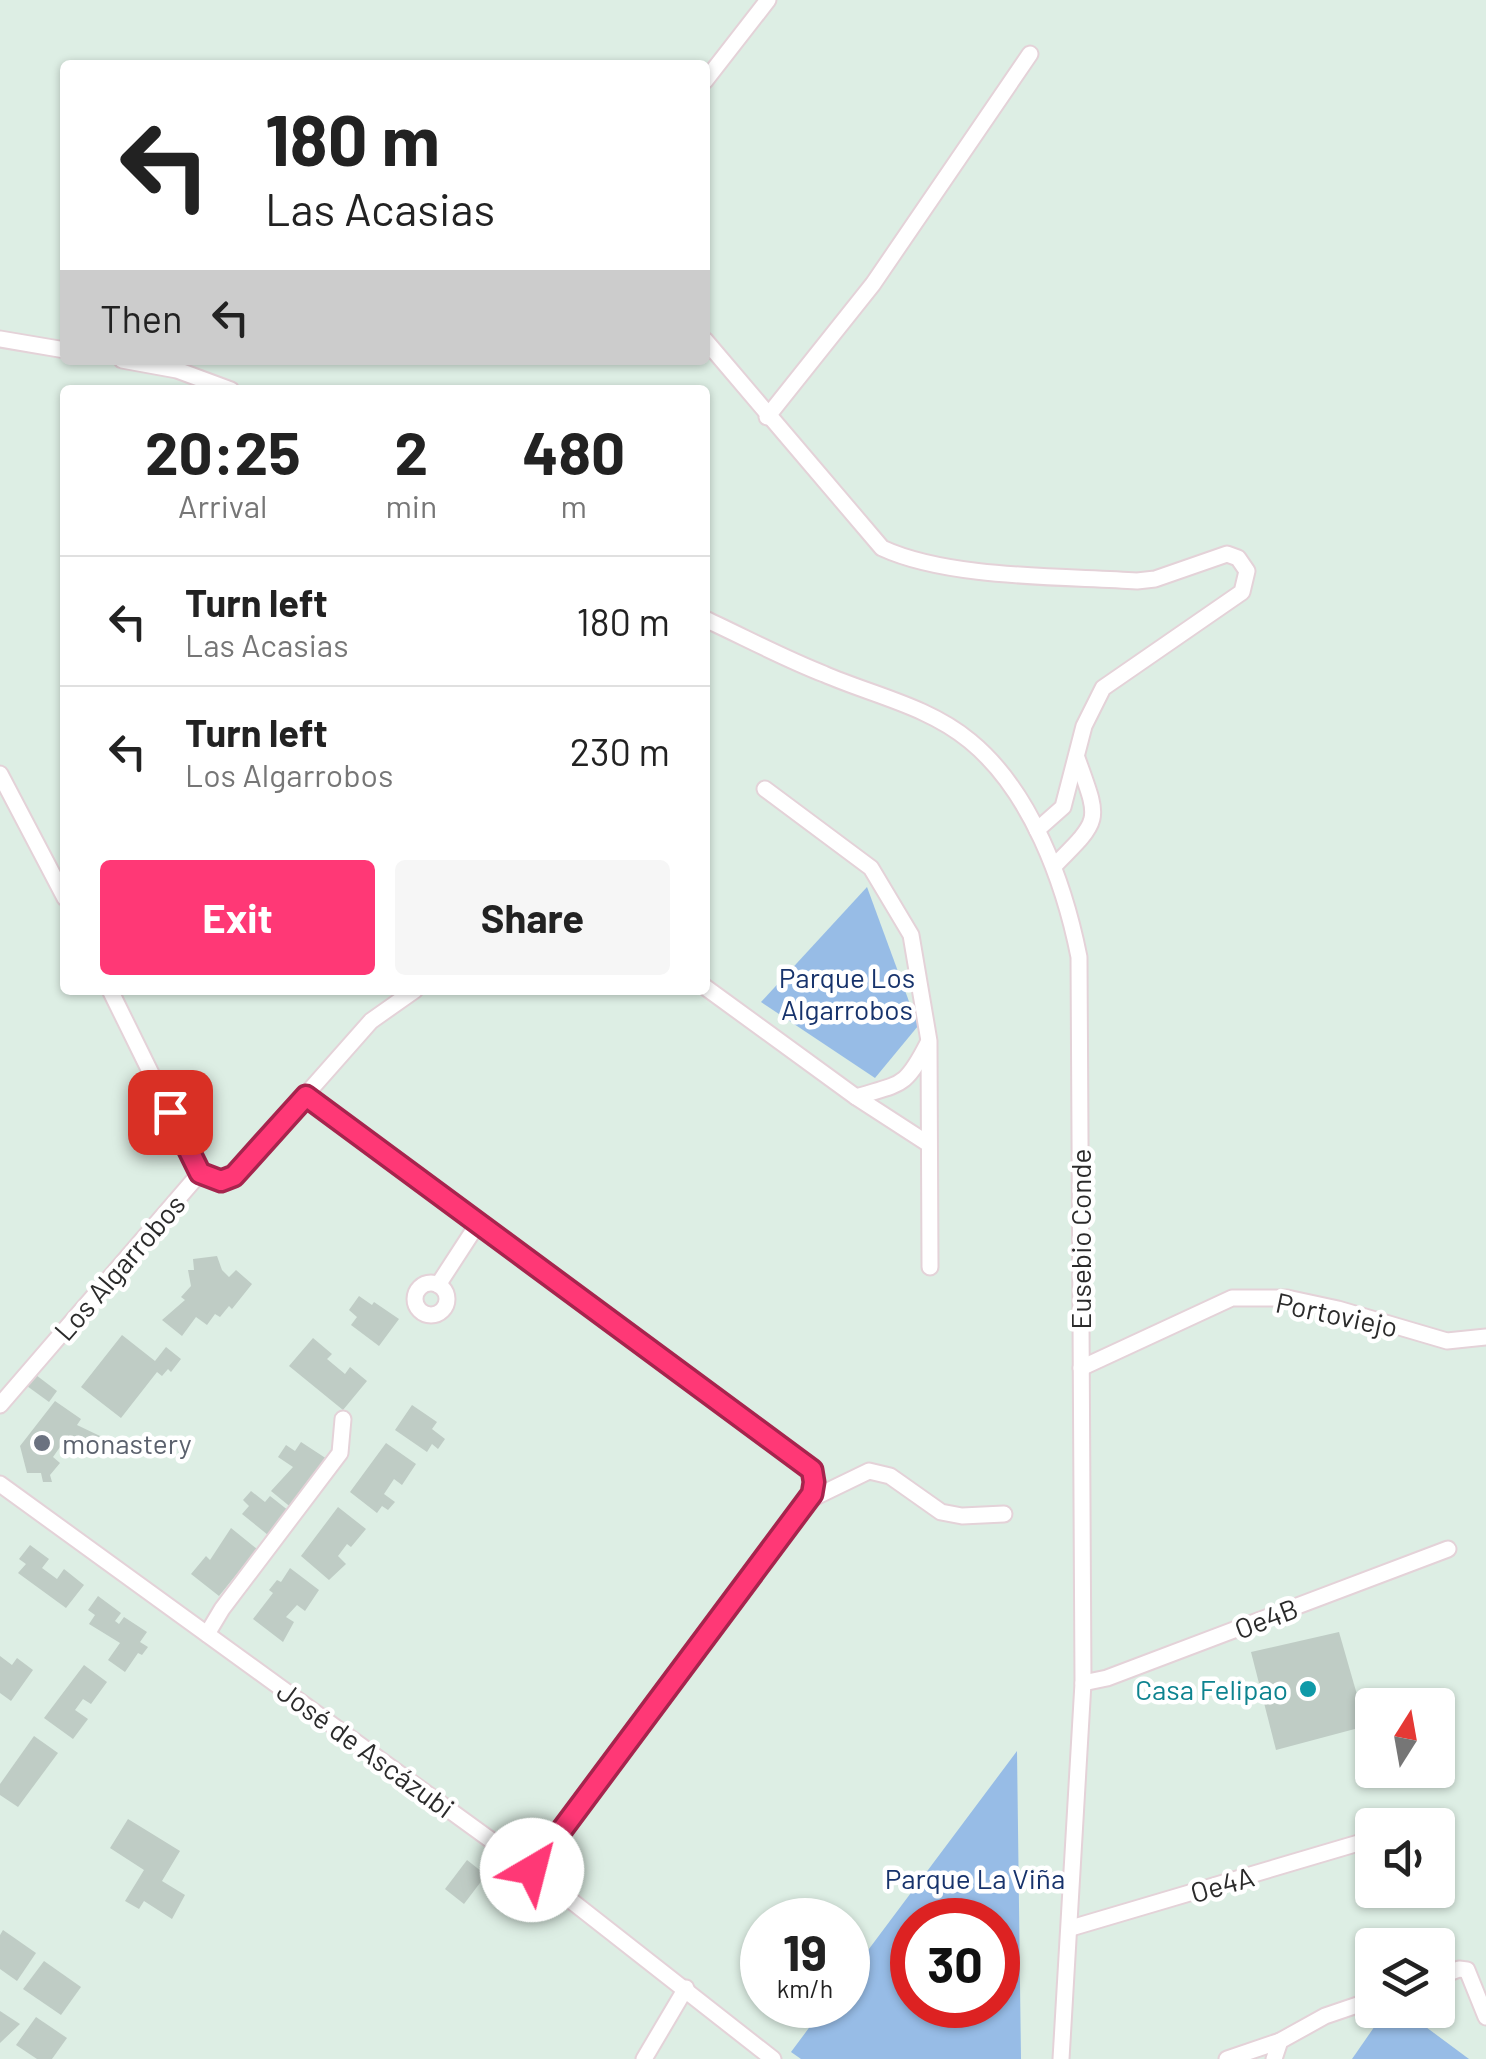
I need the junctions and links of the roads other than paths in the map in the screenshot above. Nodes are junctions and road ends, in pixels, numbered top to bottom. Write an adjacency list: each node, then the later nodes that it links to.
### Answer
1 (768, 0): 3 (street)
2 (1030, 54): 9 (street)
3 (710, 75)
4 (0, 339): 6 (street)
5 (710, 346): 9 (street)
6 (60, 349)
7 (150, 365): 8 (street)
8 (218, 385)
9 (768, 418): 11 (street)
10 (710, 621): 14 (street, Eusebio Conde)
11 (1077, 758): 14 (street); 15 (street)
12 (0, 774): 16 (street)
13 (765, 789): 20 (street)
14 (1037, 830): 15 (street, Eusebio Conde)
15 (1054, 866): 29 (street, Eusebio Conde)
16 (60, 888)
17 (710, 991): 22 (street)
18 (112, 995): 24 (street)
19 (408, 995): 21 (street, Los Algarrobos)
20 (929, 1041): 22 (street); 23 (street)
21 (306, 1096): 24 (street, Los Algarrobos); 25 (street)
22 (856, 1097): 23 (street)
23 (927, 1143): 26 (street)
24 (200, 1173): 30 (street, Los Algarrobos)
25 (477, 1225): 27 (street); 33 (street)
26 (930, 1267)
27 (438, 1285)
28 (1486, 1338): 29 (street, Portoviejo)
29 (1080, 1368): 37 (street, Eusebio Conde)
30 (0, 1405)
31 (343, 1419): 36 (street)
32 (0, 1484): 36 (street, José de Ascázubi)
33 (807, 1501): 34 (street); 39 (street)
34 (1004, 1514)
35 (1448, 1549): 37 (street, Oe4B)
36 (207, 1634): 39 (street, José de Ascázubi)
37 (1083, 1683): 40 (street, Eusebio Conde)
38 (1355, 1844): 40 (street, Oe4A)
39 (532, 1870): 42 (street, José de Ascázubi)
40 (1070, 1928): 48 (street, Eusebio Conde)
41 (1455, 1971): 44 (street)
42 (686, 1988): 46 (street); 47 (street, José de Ascázubi)
43 (1355, 2006): 45 (street)
44 (1486, 2017)
45 (1280, 2040): 49 (street); 50 (street)
46 (644, 2059)
47 (773, 2059)
48 (1061, 2059)
49 (1228, 2059)
50 (1274, 2059)

